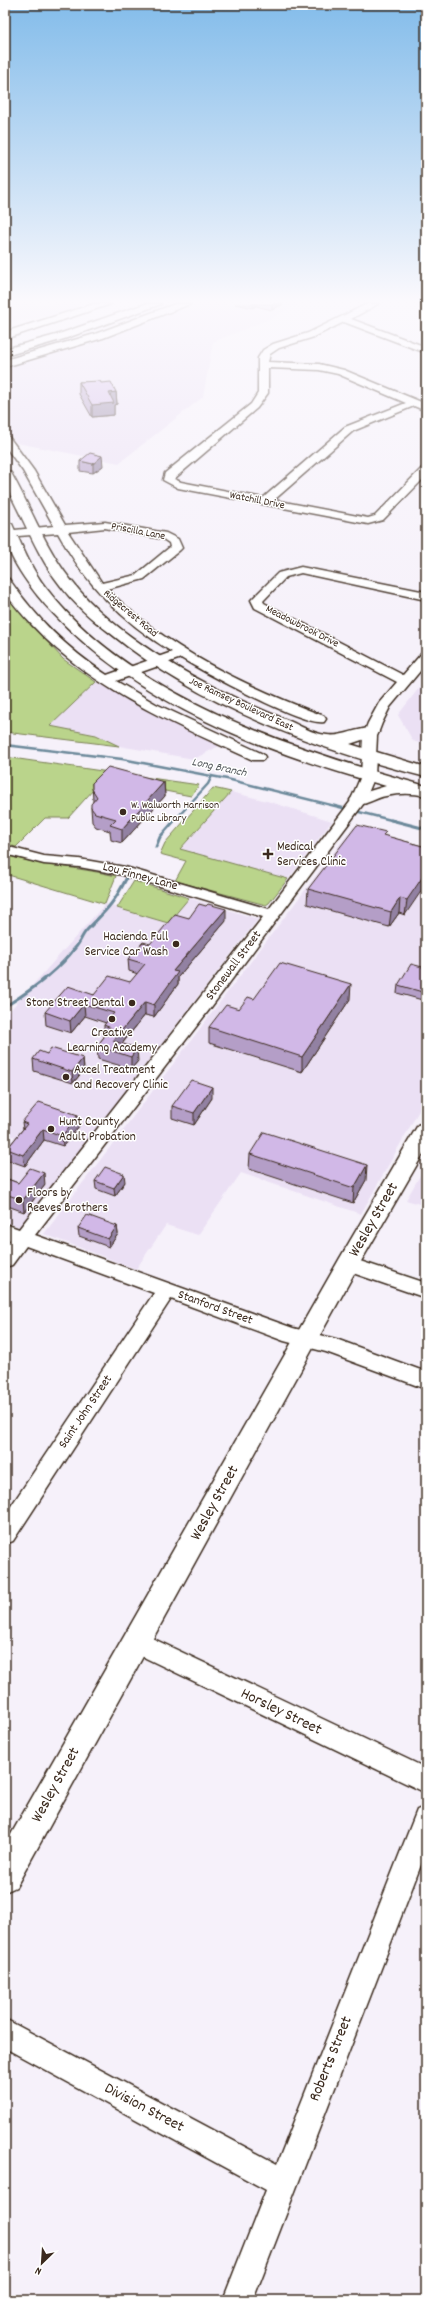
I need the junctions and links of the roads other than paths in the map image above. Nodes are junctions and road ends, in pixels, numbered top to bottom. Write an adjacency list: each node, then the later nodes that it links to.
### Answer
1 (247, 412): 6 (street, Watchill Drive)
2 (393, 412): 6 (street)
3 (5, 438): 7 (street, Ridgecrest Road)
4 (426, 470): 6 (street, Watchill Drive)
5 (5, 473): 9 (main road, Joe Ramsey Boulevard East)
6 (265, 502)
7 (61, 528): 9 (street, Priscilla Lane); 11 (street, Ridgecrest Road); 11 (street, Priscilla Lane)
8 (6, 531): 9 (street, Priscilla Lane); 16 (main road, Joe Ramsey Boulevard East)
9 (34, 531): 15 (main road, Joe Ramsey Boulevard East)
10 (5, 581): 17 (street)
11 (99, 587): 13 (street, Ridgecrest Road)
12 (426, 596): 18 (street, Meadowbrook Drive)
13 (182, 653): 15 (street); 19 (street, Ridgecrest Road)
14 (426, 656): 18 (street, Stonewall Street)
15 (157, 662): 16 (street); 21 (main road, Joe Ramsey Boulevard East)
16 (129, 672): 17 (street); 23 (main road, Joe Ramsey Boulevard East)
17 (106, 680): 22 (street)
18 (405, 681): 20 (street, Stonewall Street)
19 (318, 719)
20 (371, 732): 21 (main road); 23 (street, Stonewall Street)
21 (322, 740): 23 (main road, Joe Ramsey Boulevard East)
22 (258, 757)
23 (368, 765): 24 (main road); 25 (main road, Joe Ramsey Boulevard East); 26 (street, Stonewall Street)
24 (426, 772)
25 (420, 790): 26 (main road)
26 (358, 802): 28 (street, Stonewall Street)
27 (5, 850): 28 (street, Lou Finney Lane)
28 (273, 915): 30 (street, Stonewall Street)
29 (426, 1132): 32 (main road, Wesley Street)
30 (13, 1234): 31 (street, Stonewall Street); 33 (street, Stanford Street)
31 (5, 1260)
32 (348, 1264): 34 (street); 35 (main road, Wesley Street)
33 (167, 1290): 35 (street, Stanford Street); 37 (street, Saint John Street)
34 (426, 1291)
35 (307, 1339): 36 (street, Stanford Street); 38 (main road, Wesley Street)
36 (426, 1381)
37 (5, 1534)
38 (137, 1642): 39 (street, Horsley Street); 41 (main road, Wesley Street)
39 (426, 1781)
40 (426, 1819): 43 (street, Roberts Street)
41 (5, 1876)
42 (5, 2033): 43 (street, Division Street)
43 (282, 2183): 44 (street, Roberts Street)
44 (238, 2300)

